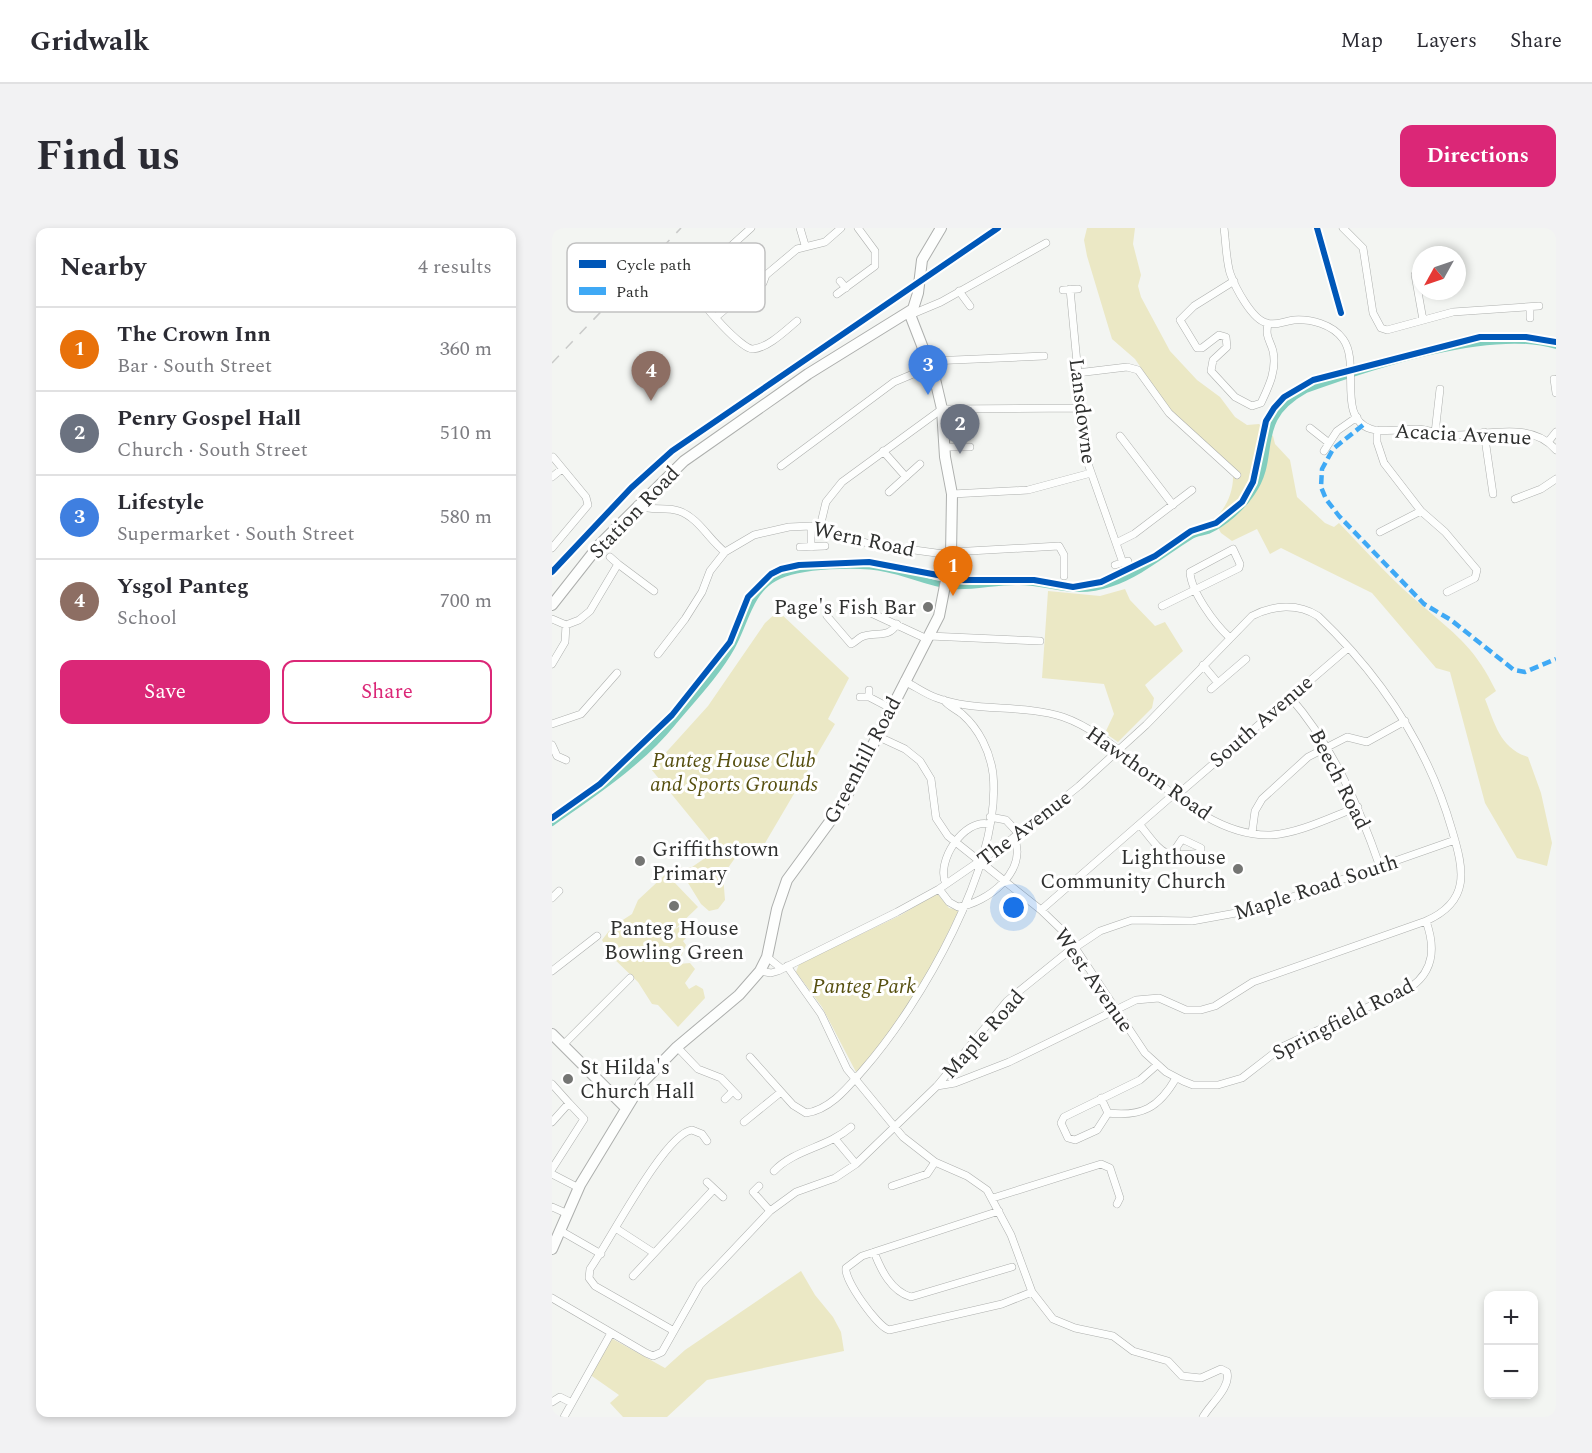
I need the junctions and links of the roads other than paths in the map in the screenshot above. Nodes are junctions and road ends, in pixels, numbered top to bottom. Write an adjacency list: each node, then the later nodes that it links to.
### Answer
1 (751, 228): 9 (street)
2 (800, 228): 11 (street)
3 (841, 228): 11 (street)
4 (858, 228): 15 (street)
5 (941, 228): 27 (street)
6 (1224, 228): 14 (street)
7 (1317, 228): 28 (street)
8 (1343, 228): 31 (street)
9 (734, 243)
10 (1046, 243): 18 (street)
11 (805, 245): 12 (street)
12 (765, 275)
13 (840, 281): 15 (street)
14 (1234, 281): 33 (street); 33 (street)
15 (846, 288): 20 (street)
16 (1070, 289): 36 (street, Lansdowne)
17 (1412, 290): 19 (street)
18 (959, 291): 22 (street); 27 (street)
19 (1407, 291)
20 (837, 294)
21 (1418, 300): 31 (street)
22 (970, 306)
23 (1539, 306): 24 (street)
24 (1530, 307): 30 (street); 31 (street)
25 (712, 312): 29 (street)
26 (722, 312): 29 (street)
27 (910, 313): 35 (street, Greenhill Road); 70 (street, Station Road)
28 (1341, 313)
29 (716, 317): 32 (street)
30 (1530, 318)
31 (1423, 320)
32 (792, 322)
33 (1268, 324): 42 (street)
34 (1044, 356): 35 (street)
35 (931, 363): 41 (street, Greenhill Road); 58 (street)
36 (1077, 373): 40 (street, Lansdowne); 63 (street)
37 (1554, 379): 39 (street)
38 (1440, 389): 45 (street)
39 (1556, 393)
40 (1081, 408): 41 (street); 60 (street, Lansdowne)
41 (942, 409): 51 (street, Greenhill Road); 54 (street)
42 (1357, 417): 44 (street, Acacia Avenue); 50 (street)
43 (1310, 428): 50 (street)
44 (1377, 430): 45 (street, Acacia Avenue); 72 (street)
45 (1435, 432): 46 (street, Acacia Avenue)
46 (1484, 432): 49 (street, Acacia Avenue); 68 (street)
47 (1556, 432): 49 (street)
48 (1119, 436): 71 (street)
49 (1548, 442): 53 (street, Acacia Avenue)
50 (1329, 443): 55 (street)
51 (945, 447): 52 (street); 67 (street, Greenhill Road)
52 (970, 447)
53 (1556, 450)
54 (884, 451): 62 (street); 74 (street)
55 (1324, 451)
56 (553, 457): 59 (street)
57 (920, 464): 62 (street)
58 (781, 466)
59 (562, 469): 61 (street); 81 (street)
60 (1091, 473): 67 (street); 77 (street, Lansdowne)
61 (552, 477)
62 (906, 477): 66 (street)
63 (1226, 477)
64 (1556, 479): 69 (street)
65 (1192, 490): 71 (street)
66 (889, 492)
67 (952, 494): 84 (street, Greenhill Road)
68 (1493, 494)
69 (1515, 499)
70 (637, 505): 83 (street); 94 (street, Station Road)
71 (1173, 505): 77 (street)
72 (1421, 511): 75 (street); 93 (street)
73 (811, 526): 74 (street, Wern Road); 80 (street); 83 (street, Wern Road)
74 (820, 527): 84 (street, Wern Road)
75 (1380, 532)
76 (1229, 541): 82 (street)
77 (1116, 543): 86 (street, Lansdowne)
78 (825, 546): 80 (street)
79 (800, 547): 80 (street)
80 (811, 547)
81 (552, 548)
82 (1233, 549): 91 (street); 91 (street)
83 (724, 552): 105 (street, Wern Road)
84 (951, 554): 88 (street, Wern Road); 101 (street, Greenhill Road)
85 (610, 558): 87 (street)
86 (1122, 563)
87 (618, 564): 90 (street); 100 (street)
88 (1064, 576)
89 (650, 577): 90 (street)
90 (644, 585): 92 (street)
91 (1196, 589): 95 (street); 102 (street)
92 (654, 591)
93 (1448, 592)
94 (552, 606)
95 (1162, 606)
96 (869, 612): 99 (street)
97 (827, 616): 99 (street)
98 (552, 619): 100 (street)
99 (897, 624): 101 (street)
100 (566, 625): 107 (street)
101 (928, 637): 103 (street); 110 (street, Greenhill Road)
102 (1229, 637): 104 (street, The Avenue); 108 (street, The Avenue)
103 (1040, 641)
104 (1348, 648): 114 (street, South Avenue); 117 (street)
105 (658, 654)
106 (1246, 659): 111 (street)
107 (552, 664)
108 (1203, 665): 111 (street); 122 (street, The Avenue)
109 (617, 673): 118 (street)
110 (904, 681): 115 (street, Hawthorn Road); 116 (street, Greenhill Road)
111 (1218, 683): 112 (street)
112 (1210, 689)
113 (860, 697): 116 (street)
114 (1290, 697): 121 (street, Beech Road); 125 (street, South Avenue)
115 (944, 700): 122 (street, Hawthorn Road); 127 (street)
116 (890, 708): 119 (street, Greenhill Road)
117 (1405, 721): 121 (street); 131 (street)
118 (552, 724)
119 (877, 736): 132 (street, West Avenue); 146 (street, Greenhill Road)
120 (552, 745): 123 (street)
121 (1326, 747): 126 (street, Beech Road); 129 (street)
122 (1118, 750): 125 (street, Hawthorn Road); 130 (street, The Avenue)
123 (555, 758): 124 (street)
124 (566, 760)
125 (1175, 795): 128 (street, South Avenue); 129 (street, Hawthorn Road)
126 (1358, 807): 129 (street, Hawthorn Road); 135 (street, Beech Road)
127 (989, 821): 130 (street); 132 (street); 134 (street)
128 (1140, 825): 133 (street); 142 (street, South Avenue)
129 (1252, 833)
130 (1017, 836): 134 (street, The Avenue); 136 (street)
131 (1455, 840): 135 (street, Maple Road South); 143 (street)
132 (955, 843): 134 (street, West Avenue); 137 (street)
133 (1178, 856): 133 (street)
134 (979, 862): 136 (street, West Avenue); 137 (street, The Avenue); 141 (street)
135 (1380, 867): 145 (street, Maple Road South)
136 (1004, 880): 141 (street); 142 (street, West Avenue)
137 (946, 884): 138 (street, The Avenue)
138 (939, 889): 141 (street); 147 (street, The Avenue)
139 (559, 891): 140 (street)
140 (552, 898)
141 (964, 906): 157 (street)
142 (1041, 910): 145 (street, West Avenue)
143 (1426, 921): 151 (street); 156 (street, Springfield Road)
144 (597, 936): 148 (street)
145 (1076, 946): 151 (street, West Avenue); 159 (street, Maple Road)
146 (767, 957): 147 (street); 149 (street, Greenhill Road)
147 (784, 968): 149 (street, The Avenue); 157 (street)
148 (552, 971)
149 (760, 971): 153 (street, Greenhill Road)
150 (630, 978): 152 (street)
151 (1117, 1009): 155 (street, West Avenue); 159 (street)
152 (557, 1042): 164 (street)
153 (677, 1047): 162 (street); 164 (street, Greenhill Road)
154 (750, 1057): 160 (street)
155 (1157, 1065): 156 (street, West Avenue); 161 (street)
156 (1176, 1078): 165 (street)
157 (855, 1079): 160 (street); 169 (street)
158 (552, 1084): 163 (street)
159 (937, 1086): 169 (street, Maple Road)
160 (781, 1092): 167 (street)
161 (1101, 1098): 165 (street); 165 (street)
162 (725, 1099)
163 (569, 1103): 166 (street); 174 (street)
164 (626, 1108): 180 (street, Greenhill Road)
165 (1108, 1113)
166 (552, 1122)
167 (744, 1122)
168 (850, 1127): 170 (street)
169 (896, 1128): 172 (street); 173 (street, Maple Road)
170 (837, 1140): 173 (street); 175 (street)
171 (707, 1141): 189 (street)
172 (935, 1162): 179 (street); 183 (street)
173 (856, 1164): 186 (street, Maple Road)
174 (552, 1169)
175 (774, 1171)
176 (552, 1174): 180 (street)
177 (707, 1182): 181 (street)
178 (759, 1186): 186 (street)
179 (892, 1186)
180 (579, 1188): 188 (street, Greenhill Road)
181 (714, 1189): 182 (street); 193 (street)
182 (723, 1197)
183 (993, 1198): 184 (street); 187 (street)
184 (1118, 1204)
185 (552, 1207): 188 (street)
186 (770, 1210): 199 (street, Maple Road)
187 (999, 1211): 192 (street); 197 (street)
188 (567, 1214): 190 (street, Greenhill Road)
189 (617, 1229): 193 (street); 194 (street)
190 (561, 1231): 191 (street, Greenhill Road); 194 (street)
191 (552, 1249)
192 (874, 1252): 195 (street); 197 (street)
193 (654, 1253): 196 (street)
194 (601, 1254): 199 (street)
195 (1012, 1267)
196 (633, 1276)
197 (1032, 1292): 204 (street)
198 (552, 1298): 200 (street)
199 (674, 1330): 200 (street, Maple Road)
200 (611, 1333): 202 (street)
201 (552, 1402): 202 (street)
202 (570, 1402): 203 (street)
203 (564, 1417)
204 (1203, 1417)

